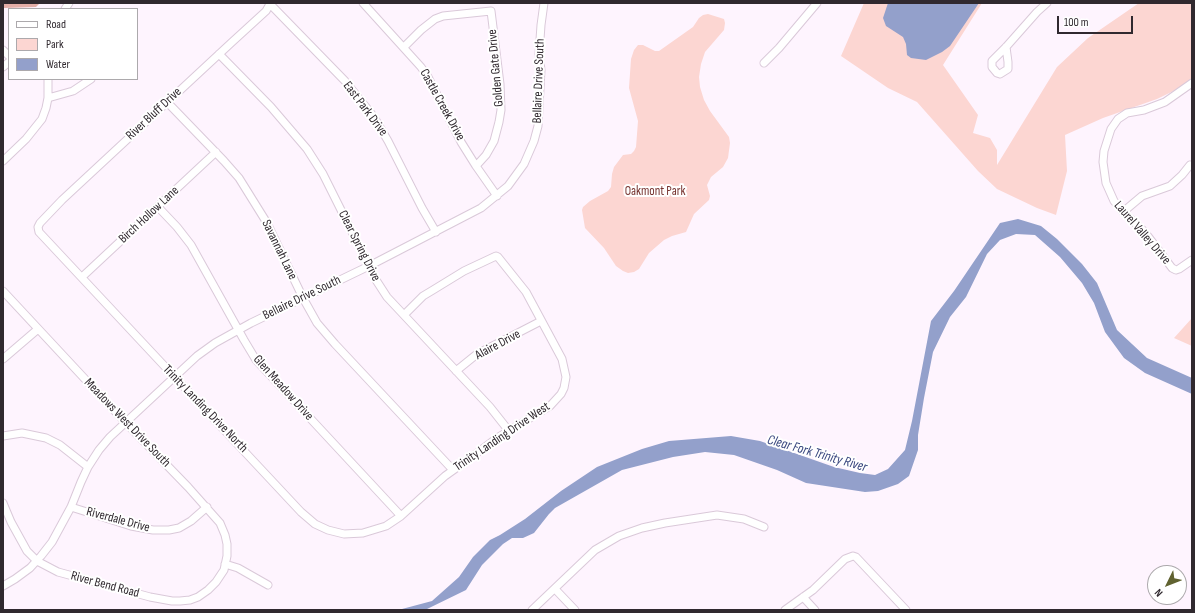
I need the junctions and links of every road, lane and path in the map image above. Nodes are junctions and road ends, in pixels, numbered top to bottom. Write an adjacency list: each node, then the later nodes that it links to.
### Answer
1 (363, 3): 8 (street, Castle Creek Drive)
2 (539, 3): 7 (street)
3 (544, 3): 7 (street, Bellaire Drive South)
4 (817, 3): 11 (street)
5 (1047, 3): 9 (street)
6 (270, 4): 10 (street, River Bluff Drive); 25 (street, East Park Drive)
7 (542, 17): 21 (street, Bellaire Drive South)
8 (404, 47): 20 (street, Castle Creek Drive); 20 (street, Golden Gate Drive)
9 (1006, 47)
10 (219, 54): 16 (street, River Bluff Drive); 27 (street, Clear Spring Drive)
11 (764, 63)
12 (48, 80): 15 (street)
13 (90, 80): 15 (street)
14 (1192, 83): 23 (street, Laurel Valley Drive)
15 (48, 98): 18 (street)
16 (167, 102): 17 (street, Savannah Lane); 24 (street, River Bluff Drive)
17 (216, 152): 22 (street, Birch Hollow Lane); 30 (street, Savannah Lane)
18 (3, 161)
19 (1190, 165): 23 (street)
20 (476, 166): 21 (street, Castle Creek Drive)
21 (497, 196): 25 (street, Bellaire Drive South)
22 (158, 207): 28 (street, Birch Hollow Lane); 34 (street, Glen Meadow Drive)
23 (1123, 212): 26 (street, Laurel Valley Drive)
24 (38, 225): 28 (street, Trinity Landing Drive North)
25 (436, 232): 27 (street, Bellaire Drive South)
26 (1192, 260)
27 (369, 266): 30 (street, Bellaire Drive South); 31 (street, Clear Spring Drive)
28 (82, 277): 37 (street, Trinity Landing Drive North)
29 (3, 291): 33 (street, Meadows West Drive South)
30 (303, 298): 34 (street, Bellaire Drive South); 42 (street, Savannah Lane)
31 (404, 315): 32 (street); 36 (street, Clear Spring Drive)
32 (541, 321): 36 (street, Alaire Drive); 39 (street, Trinity Landing Drive West)
33 (38, 329): 35 (street); 38 (street, Meadows West Drive South)
34 (238, 330): 37 (street, Bellaire Drive South); 46 (street, Glen Meadow Drive)
35 (3, 359)
36 (456, 371): 39 (street, Clear Spring Drive)
37 (174, 376): 38 (street, Bellaire Drive South); 46 (street, Trinity Landing Drive North)
38 (125, 422): 41 (street, Bellaire Drive South); 45 (street, Meadows West Drive South)
39 (509, 431): 42 (street, Trinity Landing Drive West)
40 (3, 436): 41 (street)
41 (88, 468): 44 (street, Bellaire Drive South)
42 (453, 470): 46 (street, Trinity Landing Drive West)
43 (3, 504): 48 (street, River Bend Road)
44 (71, 507): 45 (street, Riverdale Drive); 48 (street, Bellaire Drive South)
45 (207, 507): 49 (street, Meadows West Drive South)
46 (400, 516)
47 (764, 527): 52 (street)
48 (37, 561): 49 (street, River Bend Road); 51 (street, Bellaire Drive South)
49 (225, 564): 50 (street)
50 (268, 585)
51 (3, 586)
52 (555, 589): 54 (street); 55 (street)
53 (803, 597): 56 (street); 57 (street); 58 (street)
54 (532, 610)
55 (575, 610)
56 (785, 610)
57 (814, 610)
58 (906, 610)

